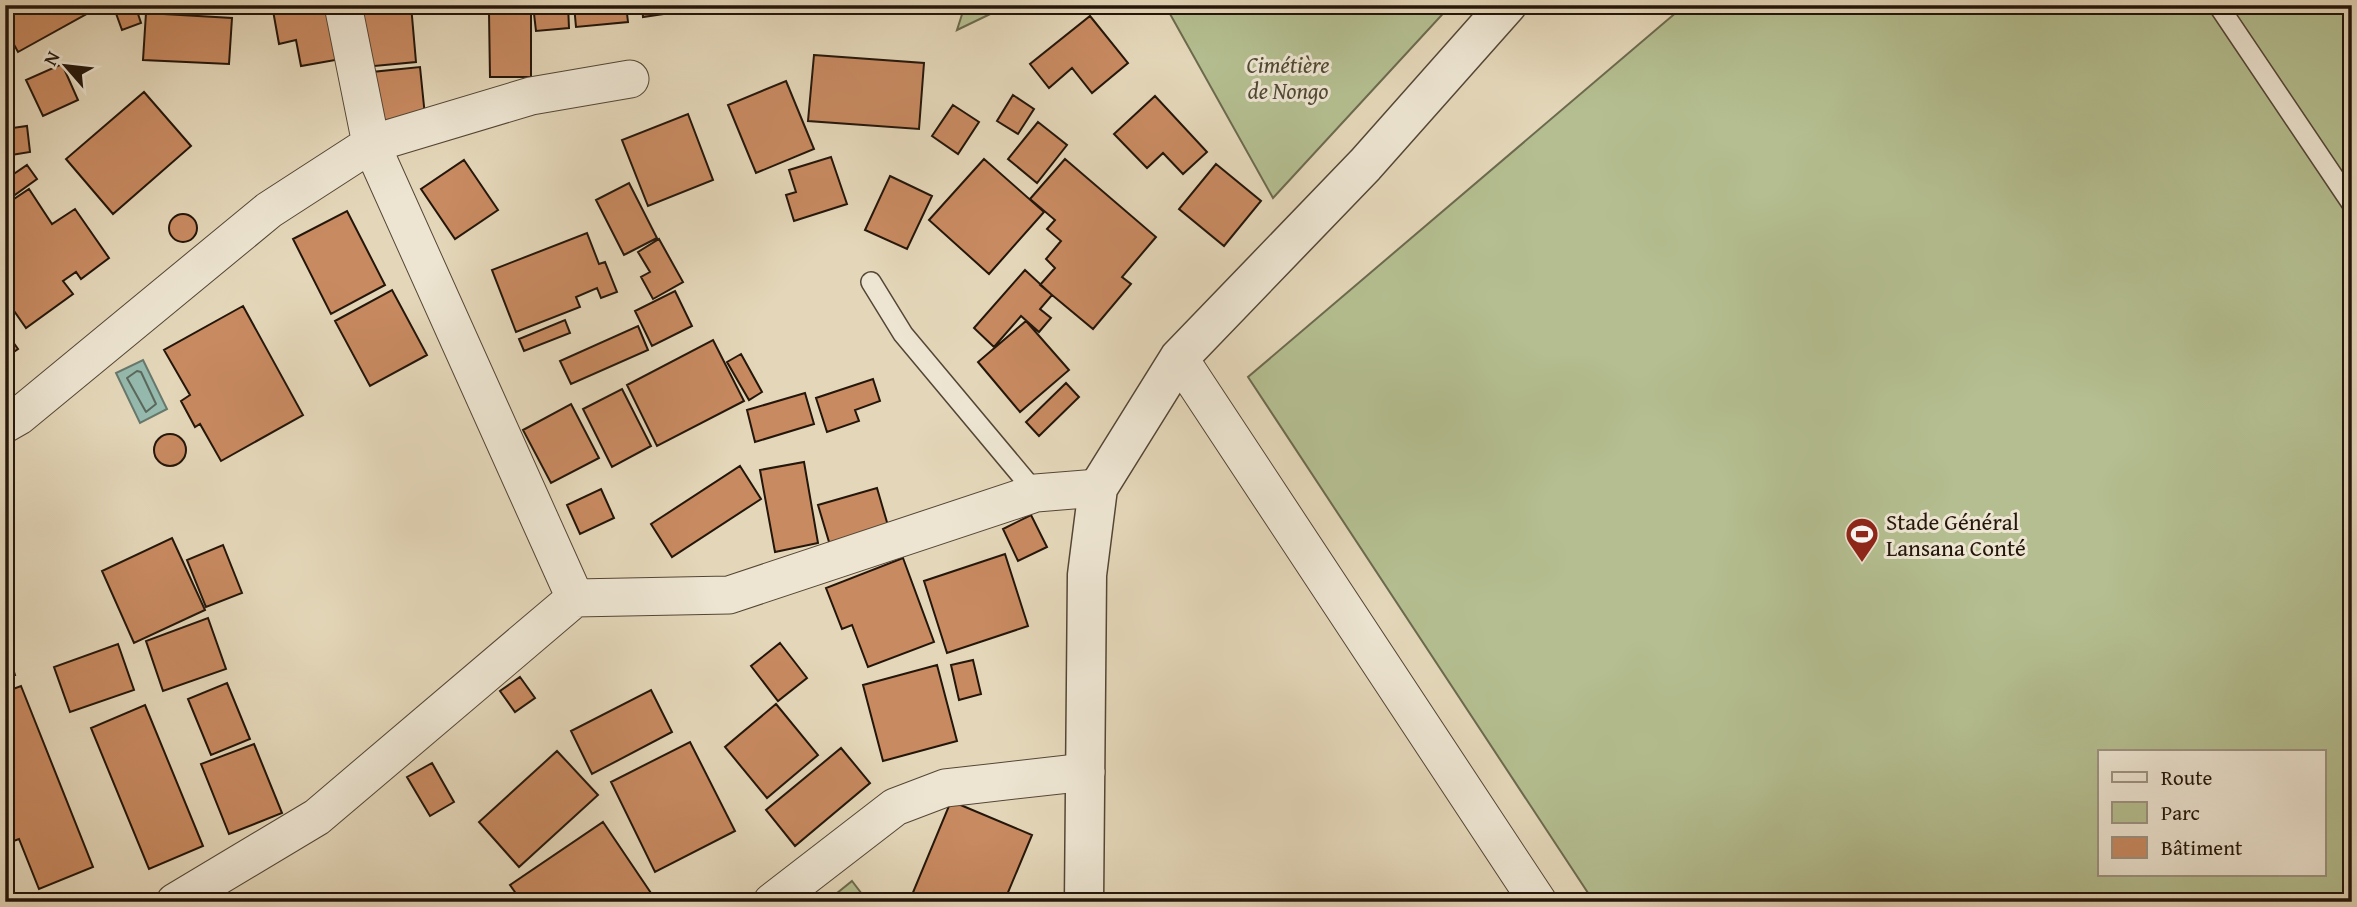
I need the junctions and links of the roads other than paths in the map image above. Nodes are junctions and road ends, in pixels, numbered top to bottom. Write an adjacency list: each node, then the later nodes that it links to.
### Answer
1 (343, 5): 5 (street)
2 (1507, 5): 8 (street)
3 (2218, 5): 6 (lane)
4 (630, 79): 5 (street)
5 (371, 144): 9 (street); 12 (street)
6 (2352, 204)
7 (871, 282): 11 (lane)
8 (1179, 359): 10 (street); 17 (street)
9 (5, 424)
10 (1098, 488): 11 (street); 13 (street)
11 (1036, 494): 12 (street)
12 (575, 598): 14 (street)
13 (1086, 772): 15 (street); 16 (street)
14 (175, 902)
15 (772, 902)
16 (1084, 902)
17 (1538, 902)

